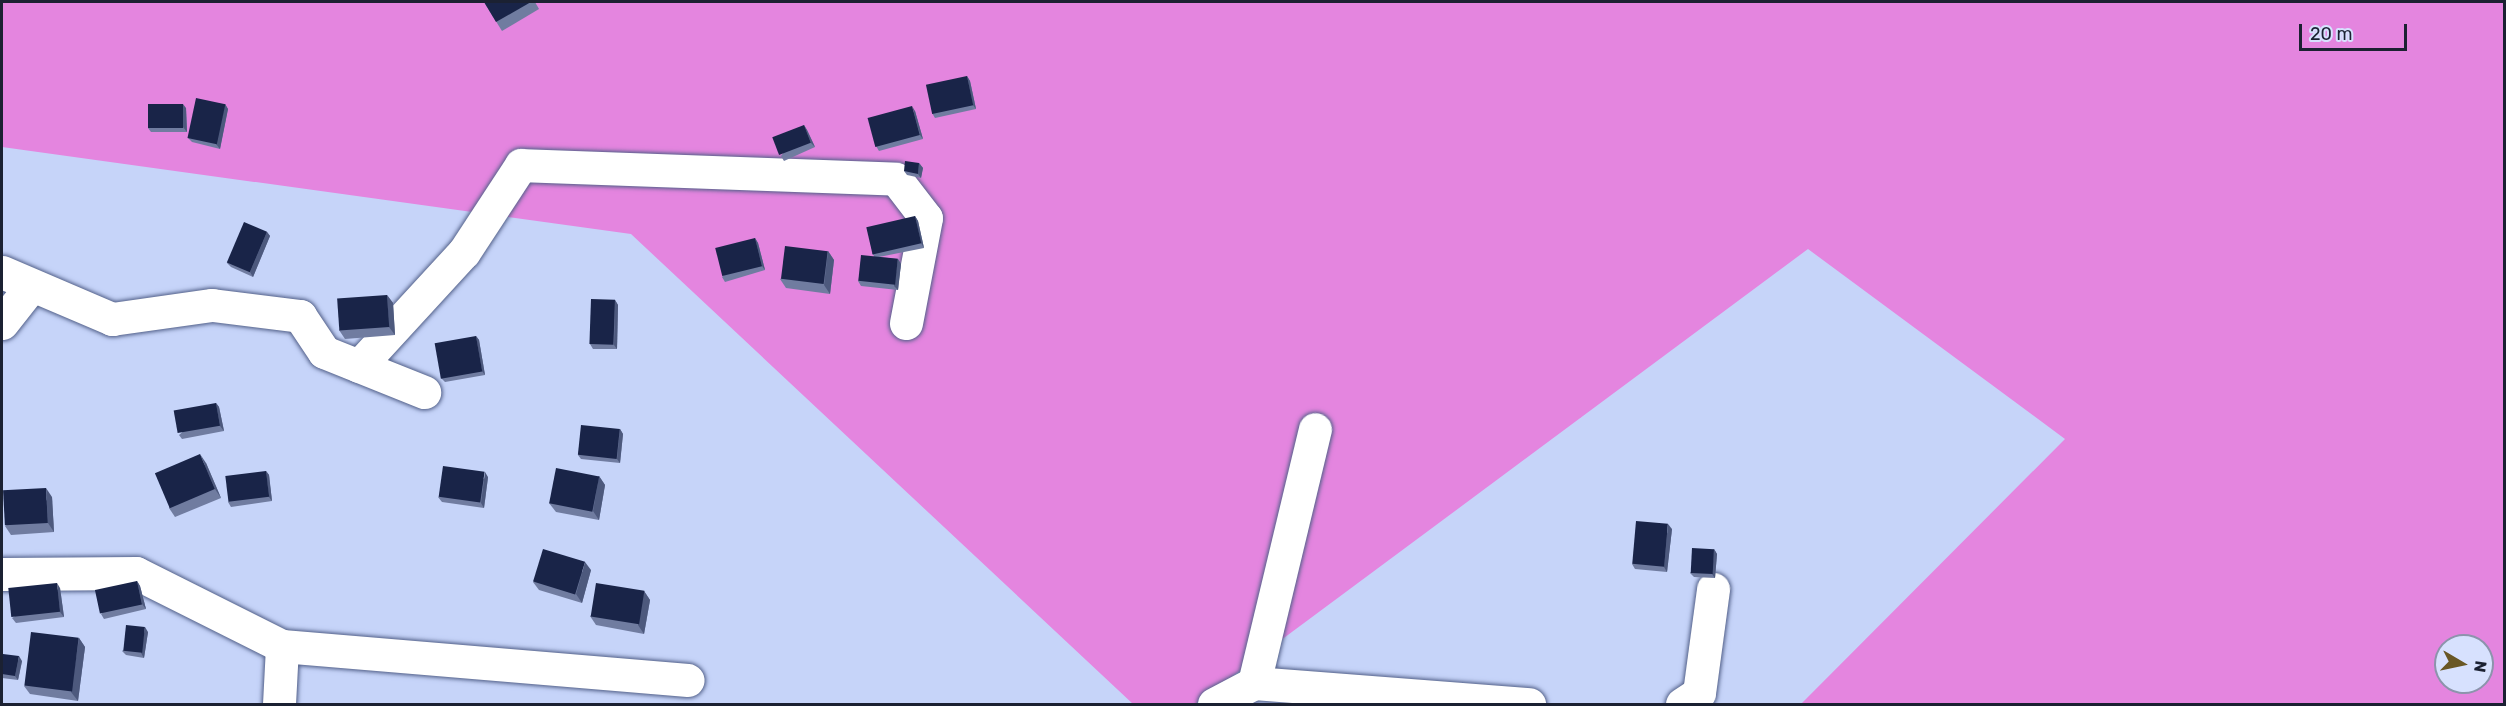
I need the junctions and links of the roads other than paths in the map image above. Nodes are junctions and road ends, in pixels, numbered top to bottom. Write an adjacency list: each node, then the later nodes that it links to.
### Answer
1 (2, 272): 2 (street)
2 (32, 285): 3 (street); 5 (street)
3 (2, 323)
4 (906, 323): 5 (street)
5 (359, 366): 6 (street)
6 (424, 392)
7 (1315, 429): 12 (street)
8 (2, 574): 10 (street)
9 (1713, 589): 16 (street)
10 (282, 646): 11 (street); 13 (street)
11 (688, 680)
12 (1254, 683): 14 (street); 15 (street)
13 (279, 705)
14 (1214, 705)
15 (1529, 705)
16 (1682, 705)

